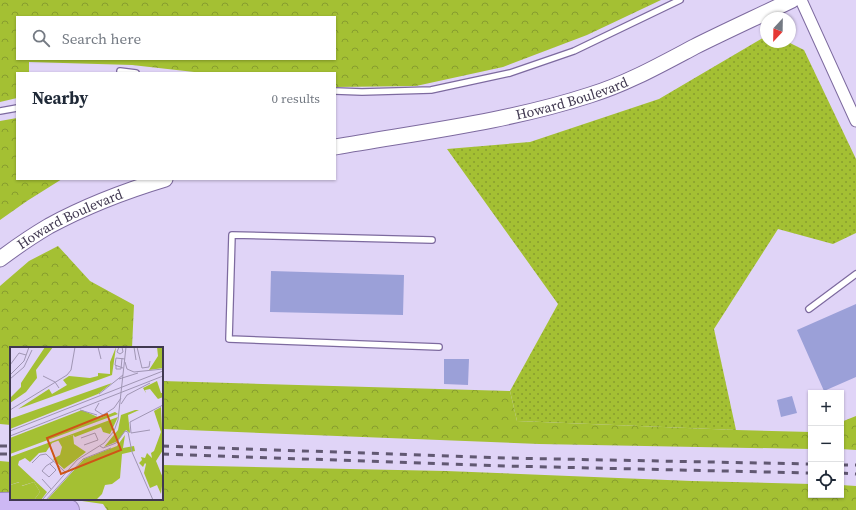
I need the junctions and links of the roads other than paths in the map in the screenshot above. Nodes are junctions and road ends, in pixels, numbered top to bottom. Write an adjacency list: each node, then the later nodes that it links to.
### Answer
1 (680, 0): 6 (lane)
2 (792, 0): 10 (main road, Howard Boulevard)
3 (801, 0): 9 (street)
4 (120, 71): 5 (lane)
5 (128, 72)
6 (336, 91)
7 (16, 108): 8 (lane)
8 (0, 111)
9 (856, 121)
10 (336, 147)
11 (162, 180): 13 (main road, Howard Boulevard)
12 (432, 240): 16 (lane)
13 (0, 259)
14 (856, 274): 15 (lane)
15 (808, 309)
16 (439, 347)
17 (0, 503): 18 (highway)
18 (69, 510)

